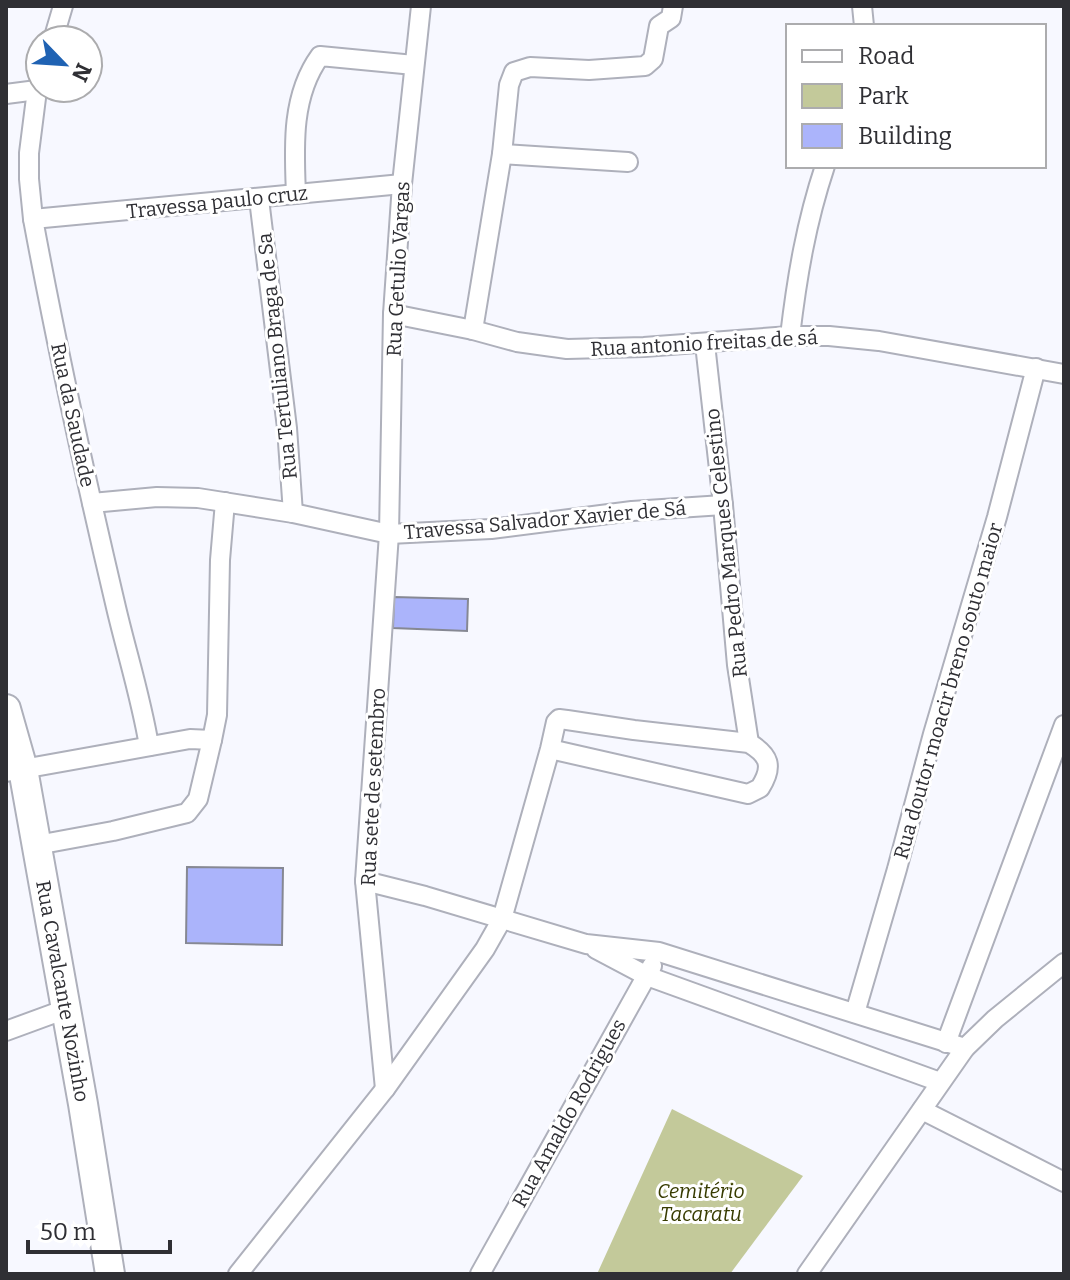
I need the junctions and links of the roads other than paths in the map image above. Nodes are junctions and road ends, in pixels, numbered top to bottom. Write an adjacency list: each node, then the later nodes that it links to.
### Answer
1 (421, 6): 3 (street, Rua Getulio Vargas)
2 (673, 6): 5 (street)
3 (414, 65): 8 (street, Rua Getulio Vargas); 9 (street)
4 (35, 104): 11 (street, Rua da Saudade)
5 (502, 154): 6 (street); 13 (street)
6 (628, 162)
7 (824, 168): 14 (street)
8 (402, 184): 9 (street, Travessa paulo cruz); 12 (street, Rua Getulio Vargas)
9 (296, 194): 10 (street, Travessa paulo cruz)
10 (259, 199): 11 (street, Travessa paulo cruz); 21 (street, Rua Tertuliano Braga de Sa)
11 (33, 219): 19 (street, Rua da Saudade)
12 (393, 314): 13 (street, Rua antonio freitas de sá); 22 (street, Rua Getulio Vargas)
13 (473, 330): 15 (street, Rua antonio freitas de sá)
14 (790, 336): 15 (street, Rua antonio freitas de sá); 16 (street, Rua antonio freitas de sá)
15 (705, 344): 20 (street, Rua Pedro Marques Celestino)
16 (1036, 368): 17 (street, Rua antonio freitas de sá); 39 (street, Rua doutor moacir breno souto maior)
17 (1064, 374)
18 (225, 502): 19 (street, Travessa Salvador Xavier de Sá); 21 (street, Travessa Salvador Xavier de Sá); 25 (street)
19 (92, 503): 28 (street, Rua da Saudade)
20 (723, 505): 22 (street, Travessa Salvador Xavier de Sá); 27 (street, Rua Pedro Marques Celestino)
21 (293, 513): 22 (street, Travessa Salvador Xavier de Sá)
22 (389, 534): 31 (street, Rua sete de setembro)
23 (6, 709): 29 (main road, Rua Cavalcante Nozinho)
24 (1064, 725): 42 (street)
25 (212, 740): 28 (street); 30 (street)
26 (551, 742): 27 (street); 27 (street); 32 (street)
27 (749, 743)
28 (149, 746): 29 (street)
29 (14, 770): 30 (main road, Rua Cavalcante Nozinho)
30 (37, 845): 38 (main road, Rua Cavalcante Nozinho)
31 (365, 881): 32 (street); 45 (street, Rua sete de setembro)
32 (502, 919): 33 (street); 45 (street)
33 (586, 944): 34 (street); 36 (street)
34 (659, 952): 36 (street, Rua Amaldo Rodrigues); 37 (street)
35 (1064, 963): 43 (street)
36 (647, 976): 40 (street); 50 (street, Rua Amaldo Rodrigues)
37 (805, 998): 39 (street); 40 (street)
38 (66, 1009): 41 (street); 48 (main road, Rua Cavalcante Nozinho)
39 (855, 1013): 42 (street)
40 (793, 1029): 44 (street)
41 (6, 1031)
42 (946, 1043): 43 (street)
43 (965, 1048): 44 (street)
44 (940, 1082): 46 (street)
45 (385, 1089): 49 (street)
46 (922, 1110): 47 (street); 51 (street)
47 (1064, 1182)
48 (110, 1274)
49 (238, 1274)
50 (480, 1274)
51 (807, 1274)

